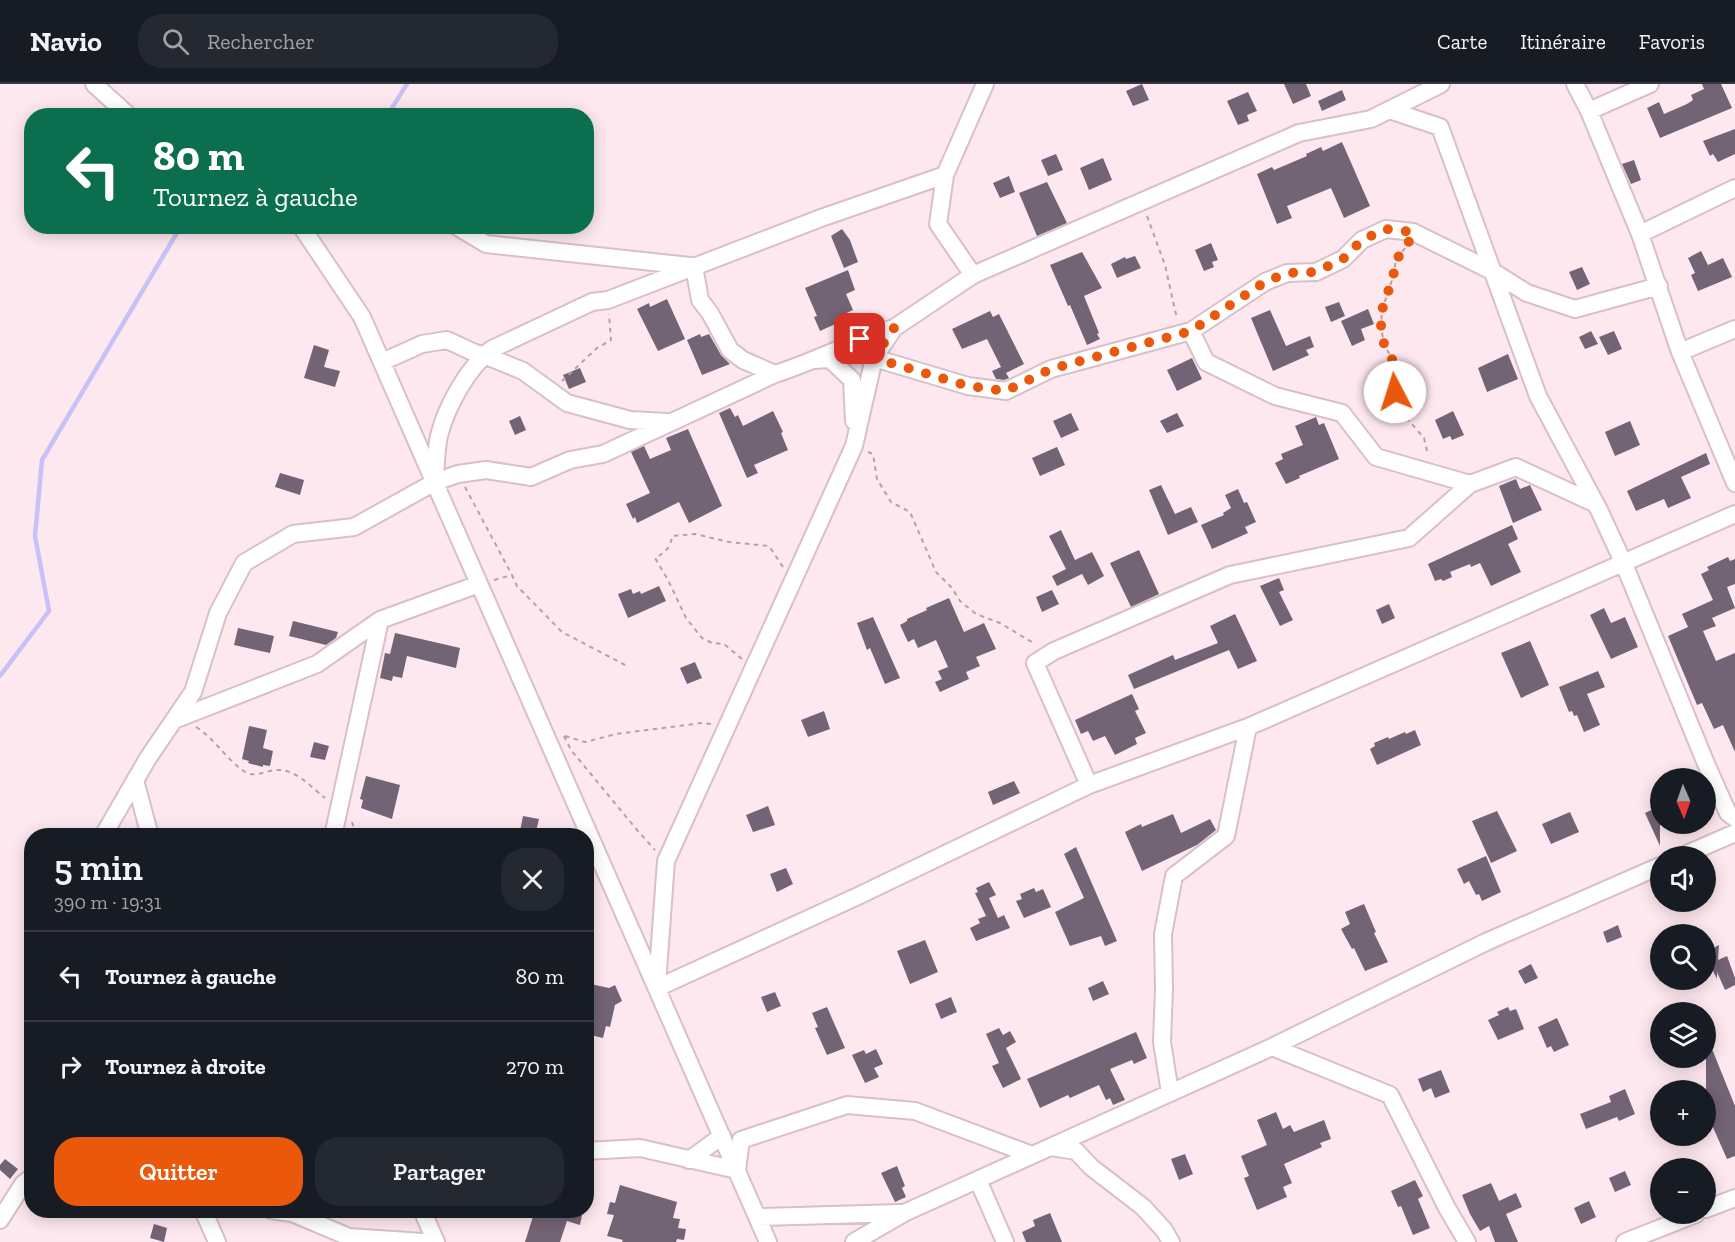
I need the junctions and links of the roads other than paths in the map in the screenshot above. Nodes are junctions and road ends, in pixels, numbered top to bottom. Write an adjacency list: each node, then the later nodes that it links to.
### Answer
1 (94, 84): 6 (street)
2 (985, 84): 9 (street)
3 (1441, 84): 7 (street)
4 (1575, 84): 8 (street)
5 (1650, 84): 8 (street)
6 (120, 108)
7 (1389, 110): 15 (street); 16 (street)
8 (1589, 111): 13 (street)
9 (945, 175): 14 (street); 16 (street)
10 (1735, 188): 13 (street)
11 (306, 234): 25 (street)
12 (469, 234): 14 (street)
13 (1640, 234): 17 (street)
14 (694, 266): 22 (street); 26 (street)
15 (1492, 271): 17 (street); 20 (street); 32 (street)
16 (974, 275): 18 (street)
17 (1659, 286): 21 (street)
18 (894, 328): 23 (street); 24 (street)
19 (1735, 329): 21 (street)
20 (1185, 333): 23 (street); 31 (street)
21 (1680, 352): 30 (street)
22 (484, 355): 25 (street); 27 (street); 29 (street)
23 (874, 358): 28 (street)
24 (813, 360): 26 (street); 28 (street)
25 (382, 362): 29 (street)
26 (775, 374): 27 (street)
27 (671, 422): 29 (street)
28 (854, 446): 50 (street)
29 (435, 482): 35 (street); 37 (street)
30 (1735, 483)
31 (1470, 484): 32 (street); 40 (street)
32 (1596, 504): 34 (street)
33 (1735, 514): 34 (street)
34 (1624, 564): 38 (street); 41 (street)
35 (479, 584): 36 (street); 45 (street)
36 (380, 620): 37 (street); 44 (street)
37 (174, 720): 39 (street)
38 (1248, 727): 40 (street); 52 (street)
39 (135, 780): 42 (street); 43 (street)
40 (1089, 785): 50 (street)
41 (1735, 818)
42 (108, 828)
43 (148, 828)
44 (335, 828)
45 (587, 828)
46 (1735, 833): 48 (street)
47 (594, 844): 50 (street)
48 (1705, 846)
49 (1650, 870): 51 (street)
50 (657, 988): 53 (street)
51 (1272, 1047): 52 (street); 79 (street)
52 (1170, 1093): 56 (street)
53 (711, 1112): 54 (street); 55 (street)
54 (722, 1136): 59 (street); 60 (street)
55 (741, 1140): 58 (street); 60 (street)
56 (1051, 1147): 58 (street); 78 (street)
57 (594, 1151): 59 (street)
58 (1032, 1155): 61 (street)
59 (689, 1160): 60 (street)
60 (737, 1170): 66 (street)
61 (978, 1180): 65 (street); 77 (street)
62 (24, 1183): 70 (street)
63 (1735, 1198): 64 (street)
64 (1716, 1205)
65 (904, 1213): 66 (street); 76 (street)
66 (758, 1217): 75 (street)
67 (206, 1218): 72 (street)
68 (304, 1218): 73 (street)
69 (426, 1218): 74 (street)
70 (0, 1220)
71 (1671, 1224): 80 (street)
72 (217, 1242)
73 (423, 1242)
74 (436, 1242)
75 (768, 1242)
76 (854, 1242)
77 (1005, 1242)
78 (1171, 1242)
79 (1467, 1242)
80 (1625, 1242)

